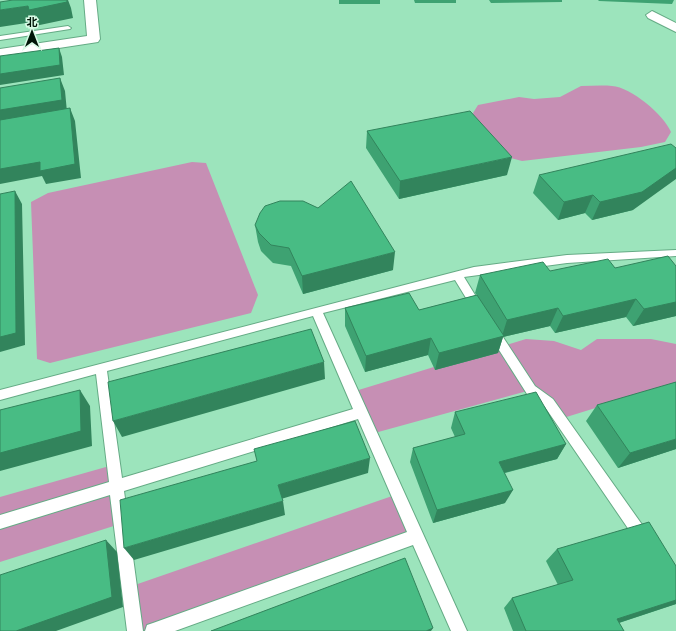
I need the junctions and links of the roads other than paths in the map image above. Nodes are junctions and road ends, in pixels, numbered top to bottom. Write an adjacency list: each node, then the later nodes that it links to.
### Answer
1 (90, 0): 6 (street)
2 (652, 15): 4 (street)
3 (68, 28): 5 (lane)
4 (676, 28)
5 (0, 38)
6 (0, 53)
7 (676, 253): 8 (lane)
8 (457, 275): 9 (lane); 16 (lane)
9 (316, 311): 10 (lane); 12 (lane)
10 (101, 369): 11 (lane); 13 (lane)
11 (0, 394)
12 (361, 412): 13 (lane); 15 (lane)
13 (115, 487): 14 (lane); 17 (lane)
14 (0, 522)
15 (417, 536): 18 (lane); 19 (lane)
16 (649, 546)
17 (135, 631)
18 (153, 631)
19 (459, 631)

